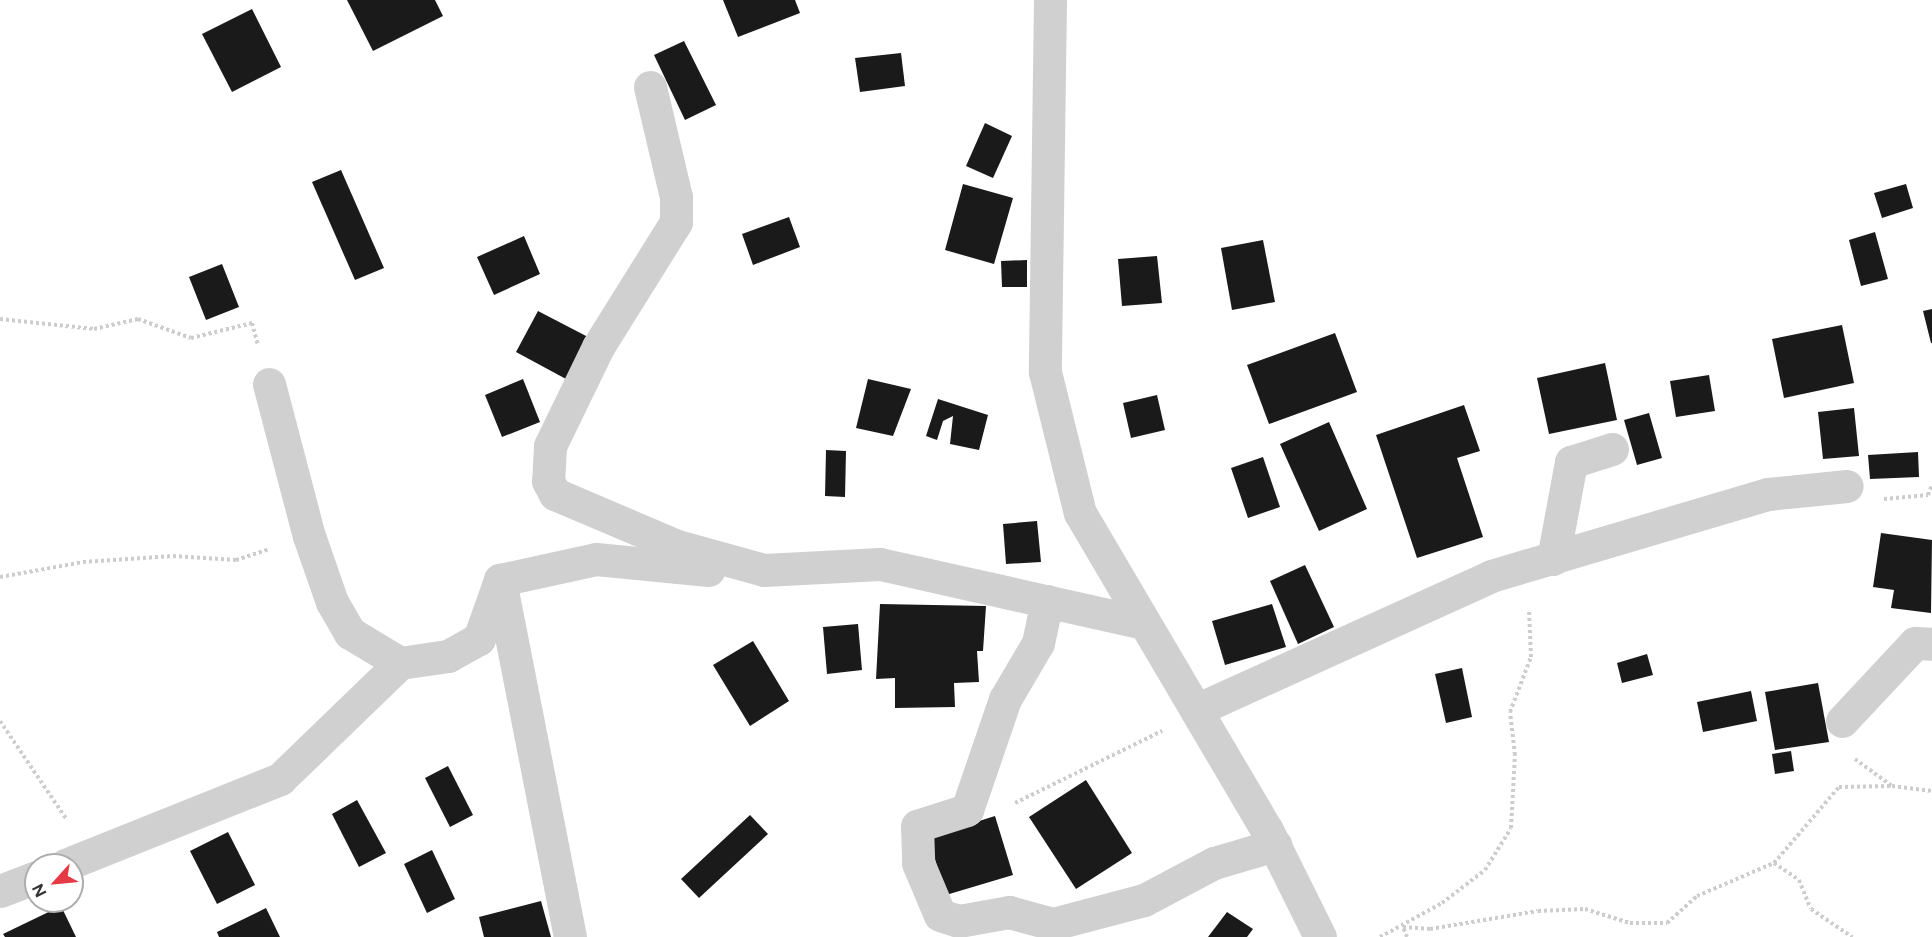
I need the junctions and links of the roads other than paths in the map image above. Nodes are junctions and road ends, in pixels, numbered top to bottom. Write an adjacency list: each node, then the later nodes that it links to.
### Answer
1 (1050, 0): 10 (street)
2 (650, 87): 7 (street)
3 (269, 384): 12 (street)
4 (1612, 449): 6 (street)
5 (1847, 486): 6 (street)
6 (1544, 562): 13 (street)
7 (880, 564): 8 (street); 9 (street)
8 (500, 580): 12 (street); 19 (street)
9 (1047, 601): 10 (street); 15 (street)
10 (1144, 622): 13 (street)
11 (1932, 644): 14 (street)
12 (400, 663): 16 (street)
13 (1196, 710): 15 (street)
14 (1842, 721)
15 (1275, 845): 20 (street)
16 (84, 858)
17 (24, 882): 18 (street)
18 (0, 891)
19 (570, 937)
20 (1320, 937)

